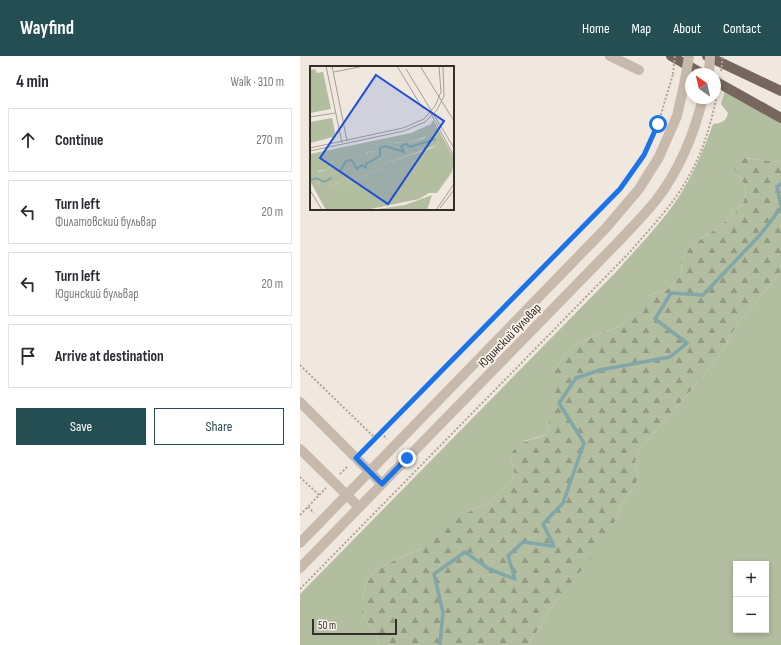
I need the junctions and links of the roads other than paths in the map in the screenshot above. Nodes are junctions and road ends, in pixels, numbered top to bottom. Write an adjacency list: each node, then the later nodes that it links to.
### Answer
1 (610, 56): 8 (street)
2 (671, 56): 6 (main road)
3 (689, 56): 15 (street, Юдинский бульвар, bridge)
4 (707, 56): 10 (main road)
5 (710, 56): 7 (street, bridge)
6 (692, 68)
7 (709, 68)
8 (638, 70)
9 (721, 84): 12 (main road)
10 (781, 91)
11 (702, 104): 16 (street, Юдинский бульвар)
12 (781, 118)
13 (300, 402): 15 (street)
14 (300, 449): 17 (street)
15 (370, 471): 16 (street); 17 (street, Юдинский бульвар)
16 (382, 484): 18 (street, Юдинский бульвар)
17 (347, 495): 18 (street); 19 (street, Юдинский бульвар)
18 (359, 507): 20 (street, Юдинский бульвар)
19 (300, 543)
20 (300, 568)

